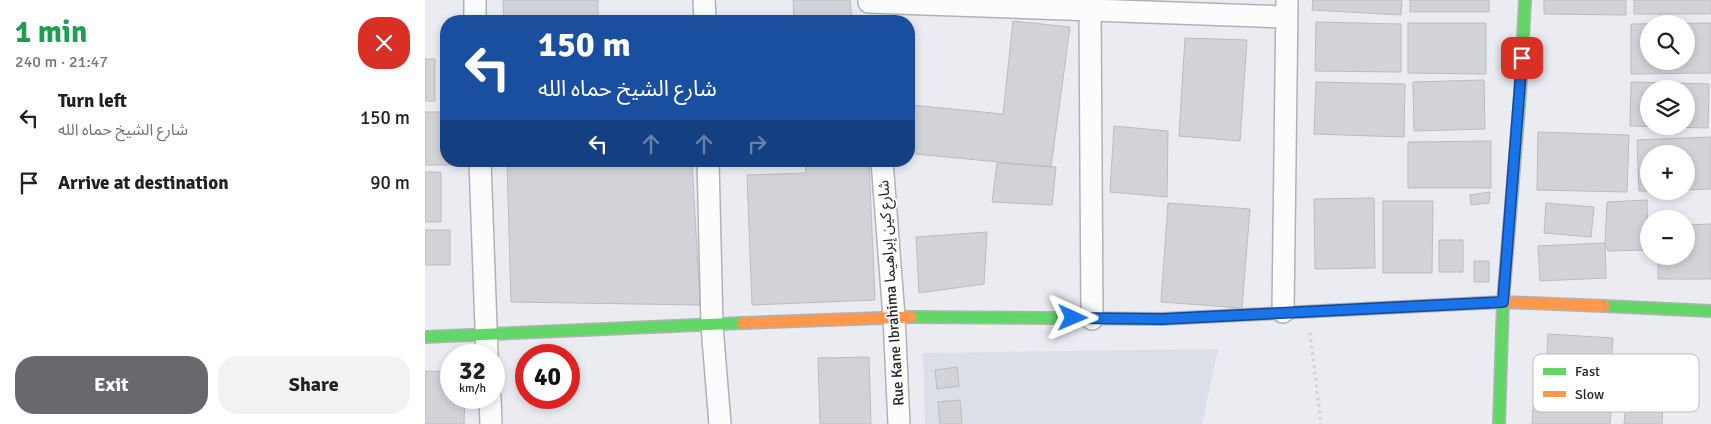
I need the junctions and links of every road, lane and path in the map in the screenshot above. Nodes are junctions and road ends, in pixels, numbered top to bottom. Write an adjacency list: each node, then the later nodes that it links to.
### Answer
1 (475, 0): 7 (street)
2 (705, 0): 8 (street)
3 (1525, 0): 12 (street)
4 (870, 8): 6 (street)
5 (1287, 9): 6 (street); 15 (street)
6 (1091, 10): 17 (street)
7 (475, 15)
8 (705, 15)
9 (480, 167): 19 (street)
10 (708, 167): 18 (street)
11 (882, 167): 16 (street, Rue Kane Ibrahima شارع كين إبراهيما)
12 (1503, 302): 13 (street); 14 (street); 27 (street)
13 (1307, 310): 15 (street); 26 (path)
14 (1711, 311)
15 (1283, 312): 17 (street)
16 (894, 317): 17 (street); 18 (street); 25 (street, Rue Kane Ibrahima شارع كين إبراهيما)
17 (1092, 319)
18 (712, 326): 19 (street); 24 (street)
19 (486, 333): 20 (street); 21 (street)
20 (425, 336)
21 (486, 344)
22 (490, 409): 23 (street)
23 (491, 424)
24 (720, 424)
25 (899, 424)
26 (1321, 424)
27 (1499, 424)

